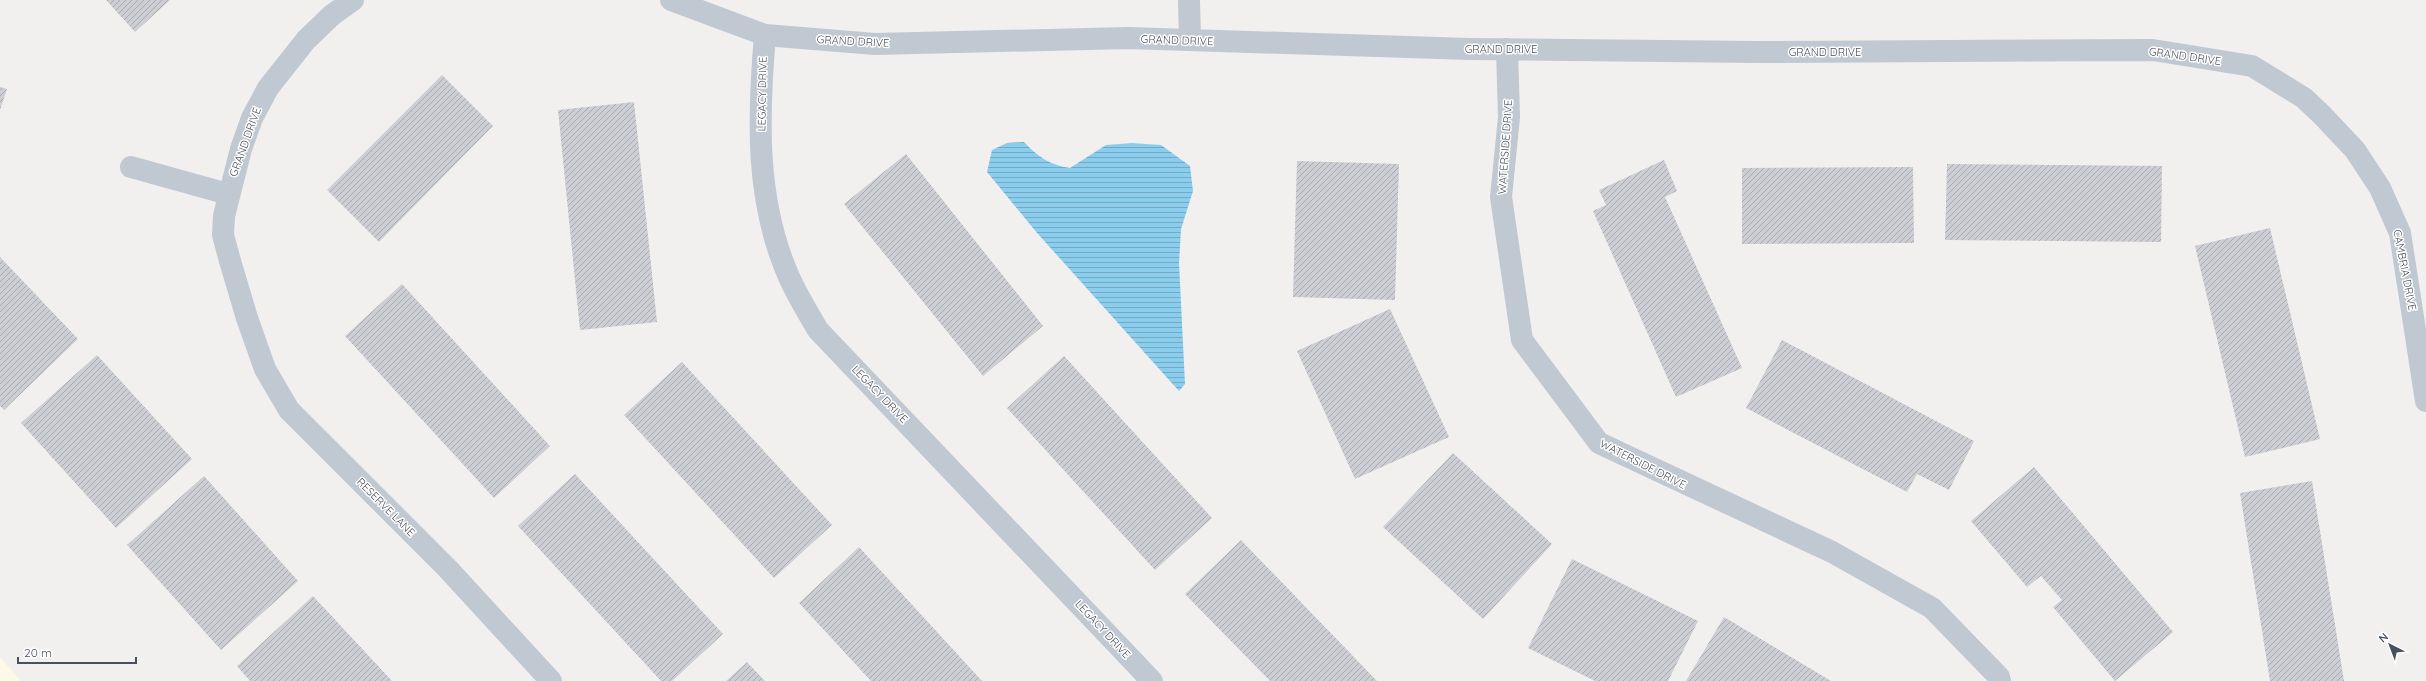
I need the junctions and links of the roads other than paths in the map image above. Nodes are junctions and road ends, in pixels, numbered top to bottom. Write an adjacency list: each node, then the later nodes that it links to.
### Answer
1 (353, 0): 9 (street, GRAND DRIVE)
2 (671, 0): 4 (street, GRAND DRIVE)
3 (1189, 0): 5 (street)
4 (765, 35): 5 (street, GRAND DRIVE); 13 (street, LEGACY DRIVE)
5 (1190, 40): 6 (street, GRAND DRIVE)
6 (1507, 49): 7 (street, GRAND DRIVE); 14 (street, WATERSIDE DRIVE)
7 (2322, 115): 11 (street, CAMBRIA DRIVE)
8 (131, 167): 9 (street)
9 (228, 194): 10 (street, GRAND DRIVE)
10 (247, 318): 12 (street, RESERVE LANE)
11 (2426, 401)
12 (551, 681)
13 (1152, 681)
14 (2000, 681)

